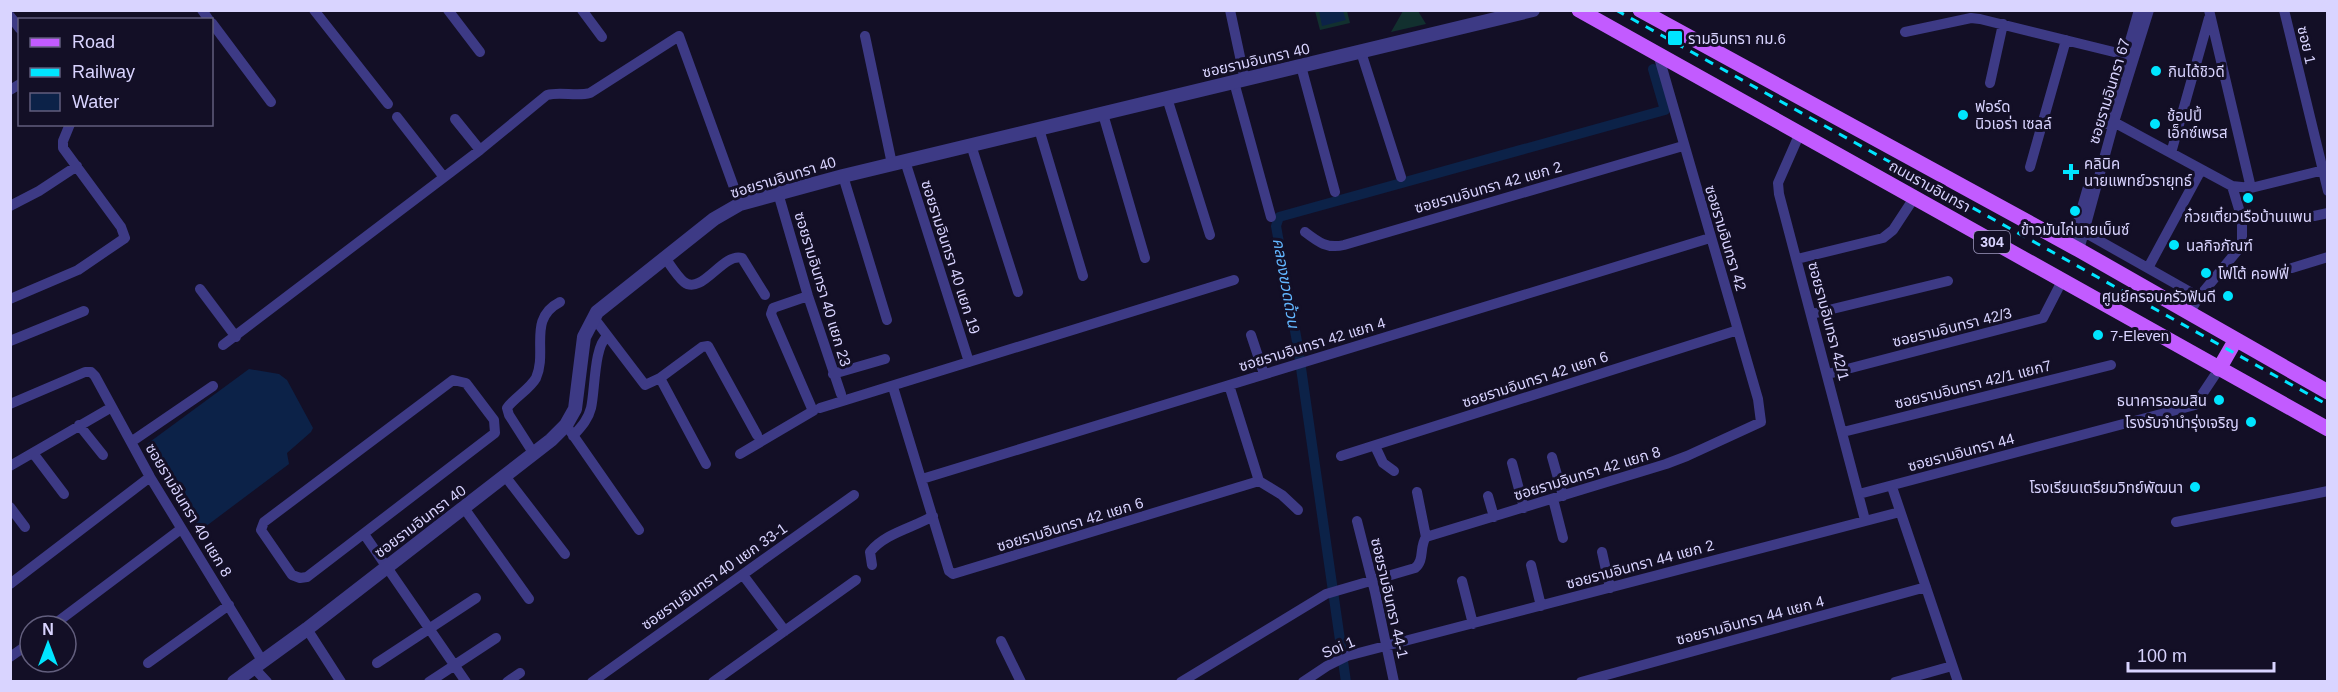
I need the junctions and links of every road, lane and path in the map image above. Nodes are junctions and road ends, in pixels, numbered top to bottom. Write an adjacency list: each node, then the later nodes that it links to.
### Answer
1 (314, 10): 27 (street)
2 (448, 10): 18 (street)
3 (582, 10): 16 (street)
4 (1230, 10): 23 (street)
5 (1533, 10): 19 (street, ซอยรามอินทรา 40)
6 (1579, 10): 20 (main road, ถนนรามอินทรา / 304)
7 (2139, 10): 21 (street, ซอยรามอินทรา 67)
8 (2149, 10): 31 (street, ซอยรามอินทรา 67)
9 (2284, 10): 43 (street, ซอย 1)
10 (1641, 11): 62 (main road, ถนนรามอินทรา / 304)
11 (2209, 13): 38 (street); 48 (street)
12 (2003, 24): 14 (street); 17 (street); 24 (street)
13 (213, 25): 26 (street)
14 (1905, 32)
15 (866, 36): 39 (street, ซอยรามอินทรา 40 แยก 19)
16 (602, 37)
17 (2066, 40): 21 (street); 41 (street)
18 (480, 52)
19 (1360, 52): 22 (street, ซอยรามอินทรา 40); 46 (street)
20 (1658, 54): 34 (main road, ถนนรามอินทรา / 304); 36 (street, ซอยรามอินทรา 42)
21 (2126, 55): 31 (street, ซอยรามอินทรา 67)
22 (1301, 66): 23 (street, ซอยรามอินทรา 40); 50 (street)
23 (1239, 81): 25 (street, ซอยรามอินทรา 40); 57 (street)
24 (1990, 83)
25 (1167, 98): 28 (street, ซอยรามอินทรา 40); 60 (street)
26 (271, 102)
27 (388, 104)
28 (1103, 114): 33 (street, ซอยรามอินทรา 40); 64 (street)
29 (397, 117): 45 (street)
30 (454, 119): 37 (street)
31 (2111, 121): 38 (street); 59 (street, ซอยรามอินทรา 67); 62 (street, ซอยรามอินทรา 67)
32 (69, 126): 40 (street)
33 (1039, 129): 35 (street, ซอยรามอินทรา 40); 69 (street)
34 (1800, 133): 52 (main road, ถนนรามอินทรา / 304); 66 (street, ซอยรามอินทรา 42/1)
35 (971, 145): 39 (street, ซอยรามอินทรา 40); 74 (street)
36 (1683, 146): 58 (street, ซอยรามอินทรา 42 แยก 2); 61 (street, ซอยรามอินทรา 42)
37 (480, 150): 45 (street); 53 (street)
38 (2171, 153): 42 (street)
39 (899, 163): 44 (street, ซอยรามอินทรา 40); 93 (street, ซอยรามอินทรา 40 แยก 19)
40 (76, 166): 54 (street); 78 (street)
41 (2030, 167)
42 (2201, 170): 47 (street); 67 (street)
43 (2324, 170): 48 (street); 49 (street, ซอย 1)
44 (843, 176): 51 (street, ซอยรามอินทรา 40); 84 (street)
45 (443, 177): 87 (street)
46 (1401, 177)
47 (2232, 186): 48 (street); 77 (street)
48 (2251, 188)
49 (2328, 191)
50 (1335, 192)
51 (778, 193): 53 (street, ซอยรามอินทรา 40); 76 (street, ซอยรามอินทรา 40 แยก 23)
52 (1914, 198): 66 (street); 72 (main road, ถนนรามอินทรา / 304)
53 (740, 204): 65 (street, ซอยรามอินทรา 40)
54 (10, 206)
55 (2328, 213): 56 (street)
56 (2314, 216)
57 (1271, 217)
58 (1305, 232)
59 (2084, 232): 62 (street, ซอยรามอินทรา 67); 67 (street)
60 (1210, 235)
61 (1710, 238): 85 (street, ซอยรามอินทรา 42); 97 (street, ซอยรามอินทรา 42 แยก 4)
62 (2075, 248): 81 (main road, ถนนรามอินทรา / 304)
63 (2328, 257): 68 (street)
64 (1145, 258)
65 (666, 259): 75 (street); 83 (street, ซอยรามอินทรา 40)
66 (1797, 259): 82 (street, ซอยรามอินทรา 42/1)
67 (2148, 268): 77 (street)
68 (2292, 268)
69 (1083, 276)
70 (1234, 280): 93 (street)
71 (1948, 281): 82 (street)
72 (2062, 281): 95 (main road, ถนนรามอินทรา / 304); 98 (street, ซอยรามอินทรา 42/3)
73 (200, 289): 87 (street)
74 (1018, 292)
75 (765, 295)
76 (808, 296): 96 (street, ซอยรามอินทรา 40 แยก 23); 118 (street)
77 (2199, 297): 81 (street)
78 (10, 299)
79 (560, 302): 117 (street)
80 (84, 311): 89 (street)
81 (2189, 313): 90 (main road, ถนนรามอินทรา / 304)
82 (1812, 314): 98 (street, ซอยรามอินทรา 42/1)
83 (594, 318): 88 (street); 111 (street, ซอยรามอินทรา 40)
84 (887, 320)
85 (1738, 330): 109 (street, ซอยรามอินทรา 42); 115 (street, ซอยรามอินทรา 42 แยก 6)
86 (1251, 335): 97 (street)
87 (236, 336): 91 (street)
88 (607, 337): 99 (street); 111 (street)
89 (10, 341)
90 (2235, 341): 95 (main road); 103 (main road, ถนนรามอินทรา / 304)
91 (224, 345)
92 (885, 359): 96 (street)
93 (969, 362): 102 (street)
94 (2110, 365): 112 (street, ซอยรามอินทรา 42/1 แยก7)
95 (2219, 369): 110 (main road, ถนนรามอินทรา / 304); 130 (street, ซอยรามอินทรา 44)
96 (833, 374): 104 (street, ซอยรามอินทรา 40 แยก 23)
97 (1264, 374): 100 (street, ซอยรามอินทรา 42 แยก 4)
98 (1828, 374): 112 (street, ซอยรามอินทรา 42/1)
99 (660, 378): 113 (street); 123 (street)
100 (1229, 385): 128 (street, ซอยรามอินทรา 42 แยก 4); 129 (street)
101 (213, 386): 114 (street)
102 (893, 387): 107 (street); 128 (street)
103 (2328, 392)
104 (841, 394)
105 (10, 404): 106 (street, ซอยรามอินทรา 40 แยก 8)
106 (112, 406): 108 (street); 114 (street, ซอยรามอินทรา 40 แยก 8)
107 (820, 408)
108 (79, 425): 116 (street); 119 (street)
109 (1752, 427): 137 (street, ซอยรามอินทรา 42 แยก 8)
110 (2328, 429)
111 (570, 430): 117 (street, ซอยรามอินทรา 40); 150 (street)
112 (1843, 432): 134 (street, ซอยรามอินทรา 42/1)
113 (757, 435)
114 (131, 442): 127 (street, ซอยรามอินทรา 40 แยก 8)
115 (1375, 446): 120 (street, ซอยรามอินทรา 42 แยก 6); 125 (street)
116 (33, 453): 124 (street); 133 (street)
117 (534, 454): 126 (street, ซอยรามอินทรา 40)
118 (740, 454)
119 (103, 455)
120 (1341, 456)
121 (1552, 457): 137 (street)
122 (1512, 463): 140 (street)
123 (706, 464)
124 (10, 466)
125 (1394, 471)
126 (505, 476): 139 (street, ซอยรามอินทรา 40); 155 (street)
127 (150, 477): 149 (street, ซอยรามอินทรา 40 แยก 8); 163 (street)
128 (922, 479): 143 (street)
129 (1259, 481): 141 (street); 143 (street, ซอยรามอินทรา 42 แยก 6)
130 (1892, 487): 134 (street); 142 (street, ซอยรามอินทรา 44)
131 (2328, 491): 147 (street)
132 (1417, 492): 152 (street)
133 (64, 494)
134 (1859, 494): 145 (street, ซอยรามอินทรา 42/1)
135 (854, 495): 159 (street, ซอยรามอินทรา 40 แยก 33-1)
136 (1488, 496): 144 (street)
137 (1558, 497): 140 (street, ซอยรามอินทรา 42 แยก 8); 153 (street)
138 (10, 507): 148 (street)
139 (464, 508): 158 (street, ซอยรามอินทรา 40); 167 (street)
140 (1524, 508): 144 (street, ซอยรามอินทรา 42 แยก 8)
141 (1298, 510)
142 (1900, 512): 145 (street, ซอยรามอินทรา 44 แยก 2); 164 (street, ซอยรามอินทรา 44)
143 (933, 516): 156 (street)
144 (1494, 517): 152 (street, ซอยรามอินทรา 42 แยก 8)
145 (1865, 520): 165 (street, ซอยรามอินทรา 44 แยก 2)
146 (1357, 521): 161 (street, ซอยรามอินทรา 44-1)
147 (2176, 522)
148 (25, 527)
149 (181, 529): 168 (street, ซอยรามอินทรา 40 แยก 8); 170 (street)
150 (639, 530)
151 (364, 534): 151 (street); 158 (street)
152 (1426, 537): 161 (street)
153 (1563, 538)
154 (1602, 552): 165 (street)
155 (565, 554)
156 (872, 565)
157 (1531, 565): 169 (street)
158 (386, 568): 172 (street, ซอยรามอินทรา 40); 173 (street)
159 (743, 575): 174 (street); 190 (street, ซอยรามอินทรา 40 แยก 33-1)
160 (856, 580): 174 (street)
161 (1372, 580): 177 (street, ซอยรามอินทรา 44-1); 193 (street)
162 (1461, 581): 171 (street)
163 (10, 584)
164 (1926, 587): 182 (street, ซอยรามอินทรา 44); 196 (street, ซอยรามอินทรา 44 แยก 4)
165 (1610, 588): 169 (street, ซอยรามอินทรา 44 แยก 2)
166 (476, 598): 173 (street)
167 (530, 599)
168 (229, 605): 178 (street); 180 (street, ซอยรามอินทรา 40 แยก 8)
169 (1541, 606): 171 (street, ซอยรามอินทรา 44 แยก 2)
170 (68, 614)
171 (1473, 624): 177 (street, ซอยรามอินทรา 44 แยก 2)
172 (307, 629): 180 (street, ซอยรามอินทรา 40); 186 (street)
173 (429, 630): 179 (street); 181 (street)
174 (785, 631): 191 (street)
175 (496, 638): 181 (street)
176 (1001, 641): 192 (street)
177 (1387, 646): 194 (street, Soi 1); 195 (street, ซอยรามอินทรา 44-1)
178 (148, 663)
179 (377, 663)
180 (258, 665): 184 (street, ซอยรามอินทรา 40); 185 (street, ซอยรามอินทรา 40 แยก 8)
181 (454, 665): 187 (street); 188 (street)
182 (1952, 666): 197 (street); 198 (street, ซอยรามอินทรา 44)
183 (520, 673): 189 (street)
184 (234, 681)
185 (267, 681)
186 (340, 681)
187 (429, 681)
188 (466, 681)
189 (507, 681)
190 (592, 681)
191 (714, 681)
192 (1021, 681)
193 (1181, 681)
194 (1303, 681)
195 (1394, 681)
196 (1581, 681)
197 (1895, 681)
198 (1958, 681)

